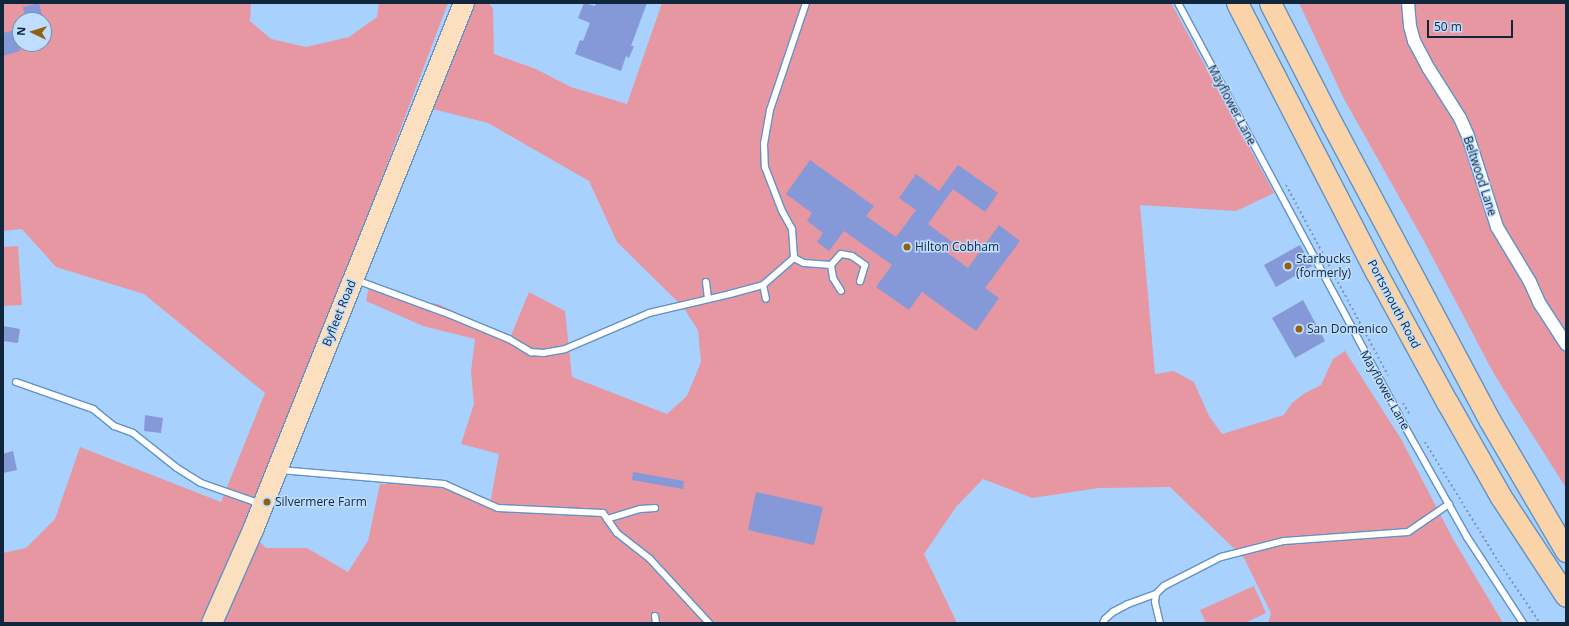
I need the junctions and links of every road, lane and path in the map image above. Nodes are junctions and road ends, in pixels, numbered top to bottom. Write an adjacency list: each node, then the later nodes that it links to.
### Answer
1 (464, 3): 10 (main road, Byfleet Road)
2 (806, 3): 8 (lane)
3 (1178, 3): 24 (lane, Mayflower Lane)
4 (1237, 3): 30 (highway, Portsmouth Road)
5 (1270, 3): 28 (highway)
6 (1408, 3): 17 (street, Beltwood Lane)
7 (1284, 181): 18 (path)
8 (794, 258): 9 (lane); 13 (lane)
9 (831, 265): 11 (lane); 14 (lane)
10 (353, 279): 16 (lane); 23 (main road, Byfleet Road)
11 (860, 281)
12 (706, 282): 16 (lane)
13 (763, 285): 15 (lane); 16 (lane)
14 (841, 291)
15 (766, 298)
16 (708, 299)
17 (1566, 344)
18 (1390, 379)
19 (16, 382): 25 (lane)
20 (1402, 400): 21 (path)
21 (1413, 421)
22 (1424, 441): 36 (path)
23 (276, 470): 25 (main road, Byfleet Road); 27 (lane)
24 (1449, 504): 29 (lane); 35 (lane, Mayflower Lane)
25 (262, 505): 31 (main road, Byfleet Road)
26 (655, 508): 27 (lane)
27 (608, 519): 32 (lane)
28 (1566, 551)
29 (1156, 594): 33 (lane); 34 (lane)
30 (1566, 596)
31 (212, 623)
32 (709, 623)
33 (1103, 623)
34 (1160, 623)
35 (1523, 623)
36 (1540, 623)

